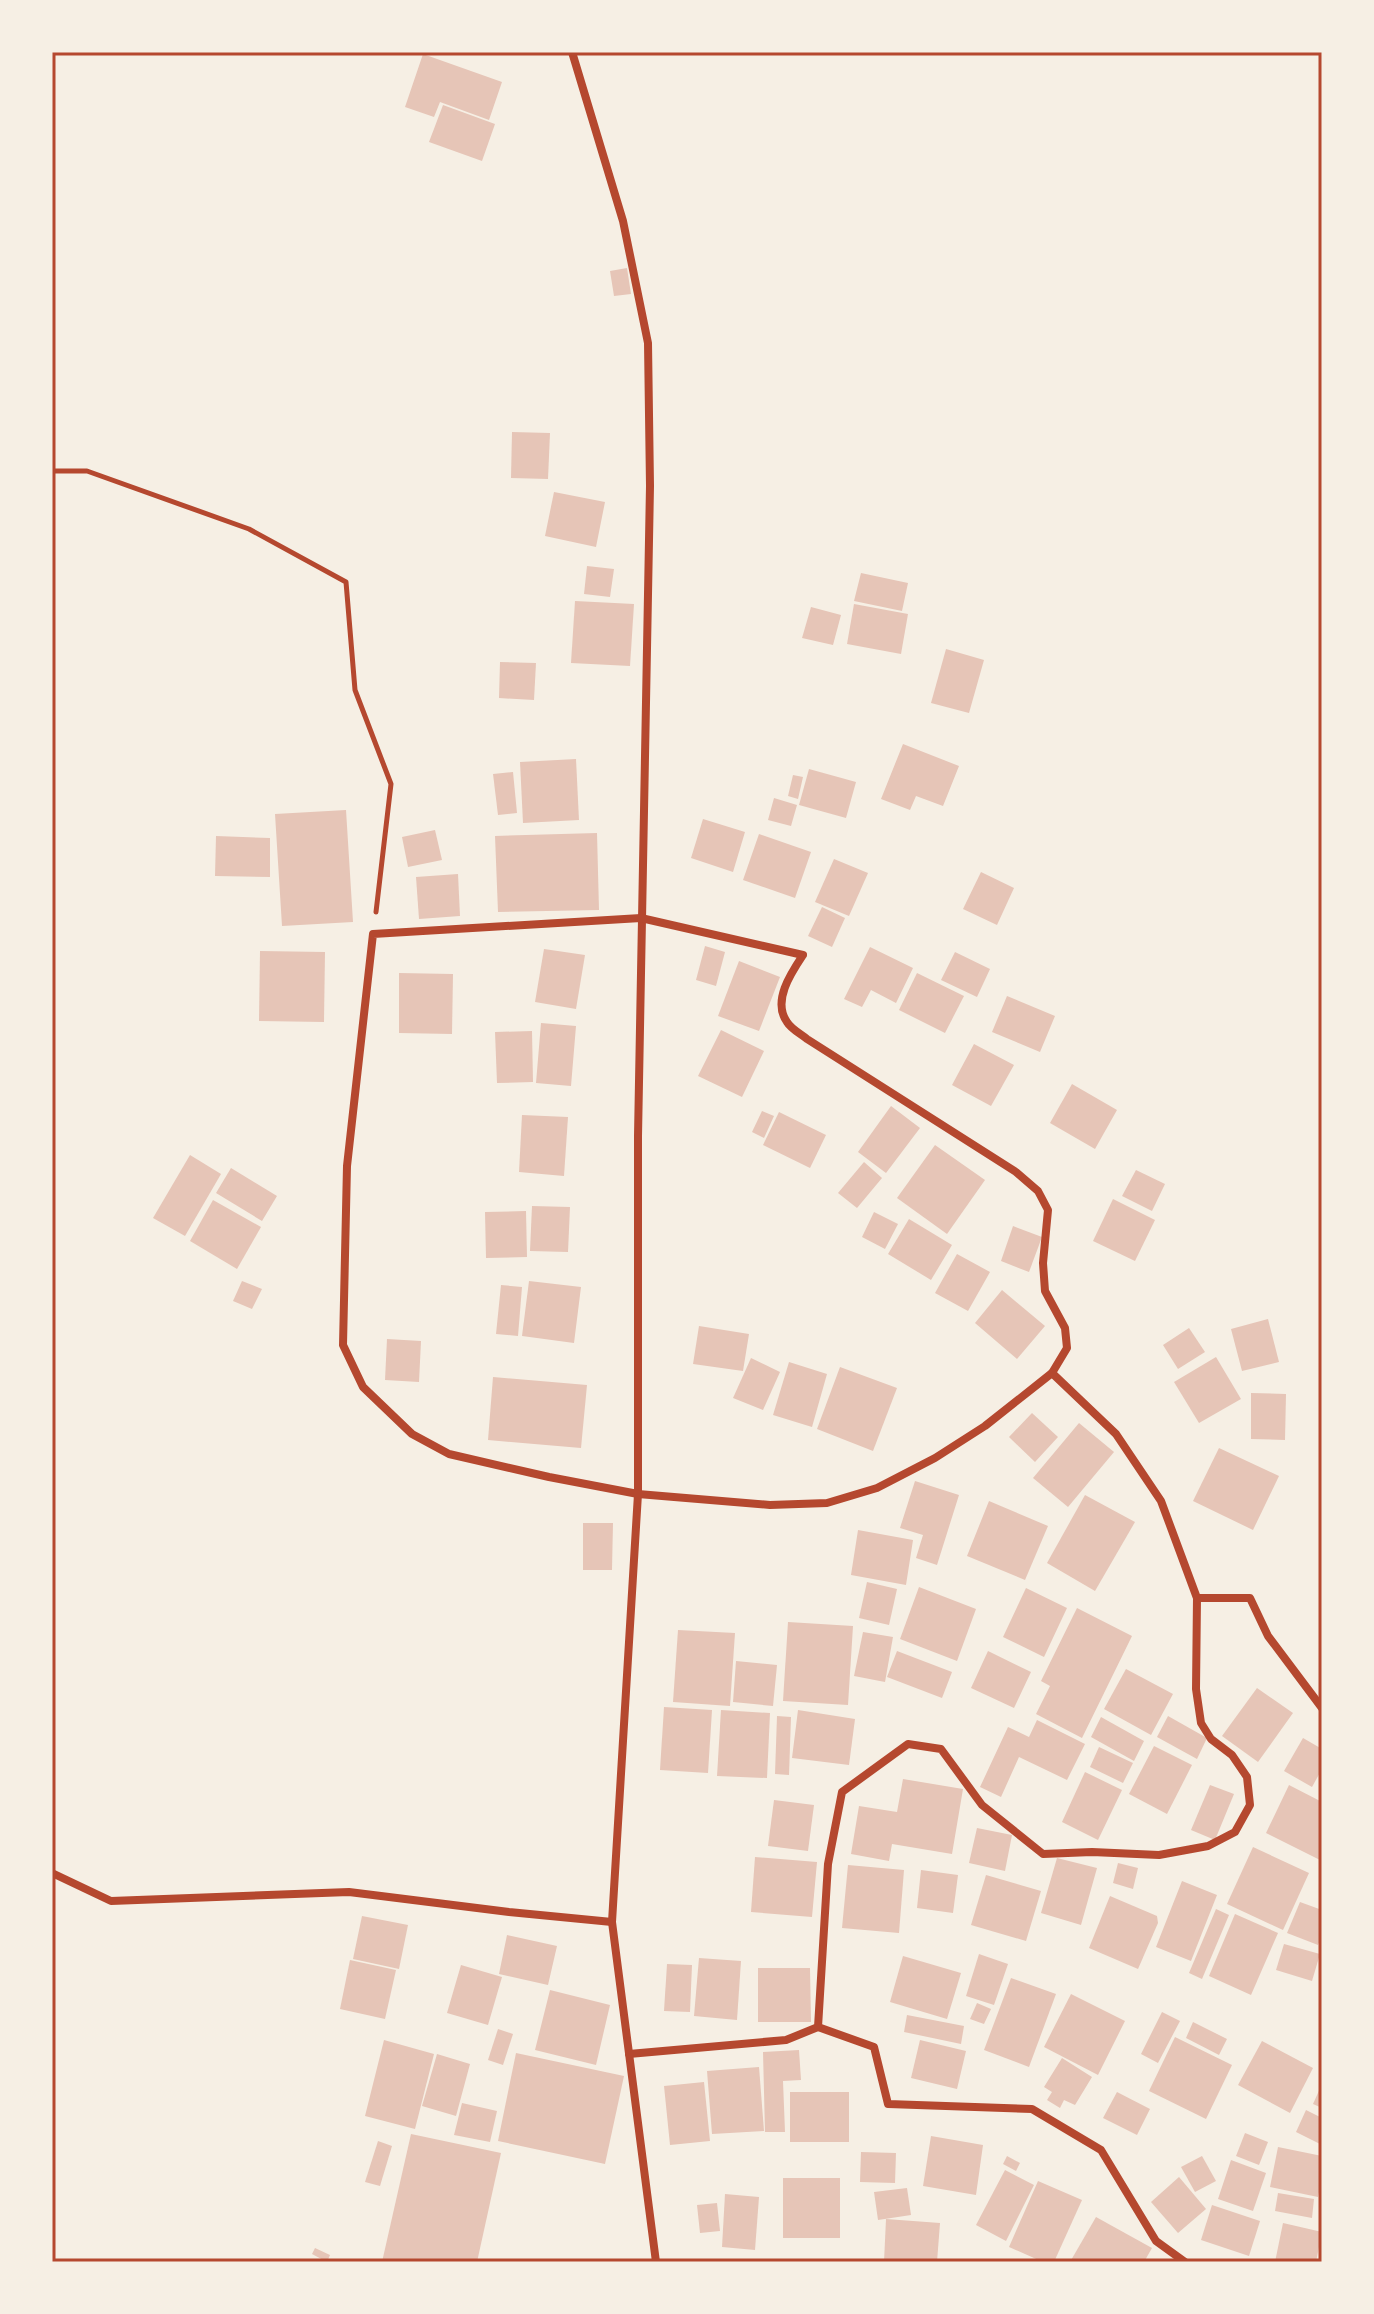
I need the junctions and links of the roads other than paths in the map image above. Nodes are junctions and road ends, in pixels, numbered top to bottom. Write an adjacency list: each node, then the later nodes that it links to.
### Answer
1 (572, 52): 2 (street)
2 (641, 918): 3 (street); 4 (street); 4 (street)
3 (1052, 1373): 4 (street); 5 (street)
4 (638, 1494): 8 (street)
5 (1197, 1598): 6 (street); 9 (street)
6 (1322, 1708)
7 (52, 1873): 8 (street)
8 (612, 1922): 10 (street)
9 (818, 2027): 10 (street); 11 (street)
10 (629, 2054): 12 (street)
11 (1170, 2251): 13 (street); 14 (street)
12 (656, 2262)
13 (1166, 2262)
14 (1185, 2262)

